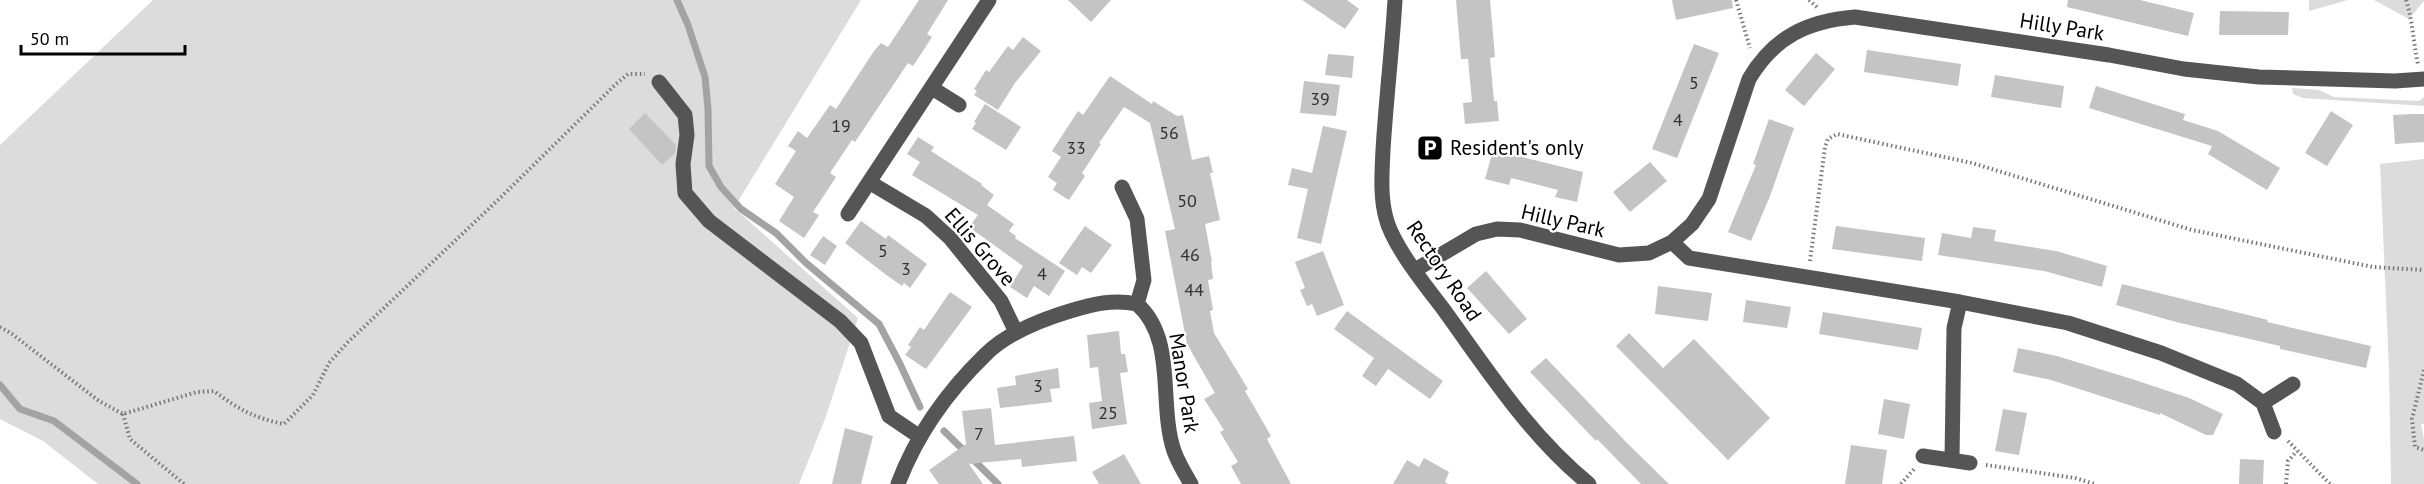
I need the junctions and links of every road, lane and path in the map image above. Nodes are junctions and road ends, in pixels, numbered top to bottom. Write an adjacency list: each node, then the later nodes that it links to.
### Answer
1 (989, 0): 9 (street)
2 (1395, 0): 15 (street, Rectory Road)
3 (1736, 0): 6 (path)
4 (2406, 0): 5 (path)
5 (2413, 44)
6 (1761, 61): 7 (street, Hilly Park); 14 (street, Hilly Park)
7 (2424, 79)
8 (659, 82): 25 (path); 27 (street)
9 (932, 88): 10 (street); 11 (street)
10 (959, 105)
11 (869, 182): 13 (street); 21 (street, Ellis Grove)
12 (1122, 187): 19 (street)
13 (848, 214)
14 (1672, 242): 15 (street, Hilly Park); 17 (street)
15 (1415, 270): 36 (street, Rectory Road)
16 (2424, 270): 17 (path)
17 (1808, 277): 18 (street)
18 (1960, 302): 24 (street); 31 (street)
19 (1137, 304): 21 (street); 35 (street, Manor Park)
20 (0, 327): 25 (path)
21 (1016, 332): 27 (street)
22 (2424, 370): 28 (path)
23 (2293, 384): 24 (street)
24 (2264, 403): 26 (street)
25 (123, 414): 33 (path)
26 (2274, 432): 29 (path)
27 (920, 437): 34 (street)
28 (2424, 450)
29 (2297, 451): 38 (path); 39 (path)
30 (1923, 456): 31 (street)
31 (1952, 459): 32 (street)
32 (1970, 463): 37 (path)
33 (184, 484)
34 (898, 484)
35 (1191, 484)
36 (1589, 484)
37 (2094, 484)
38 (2286, 484)
39 (2330, 484)

